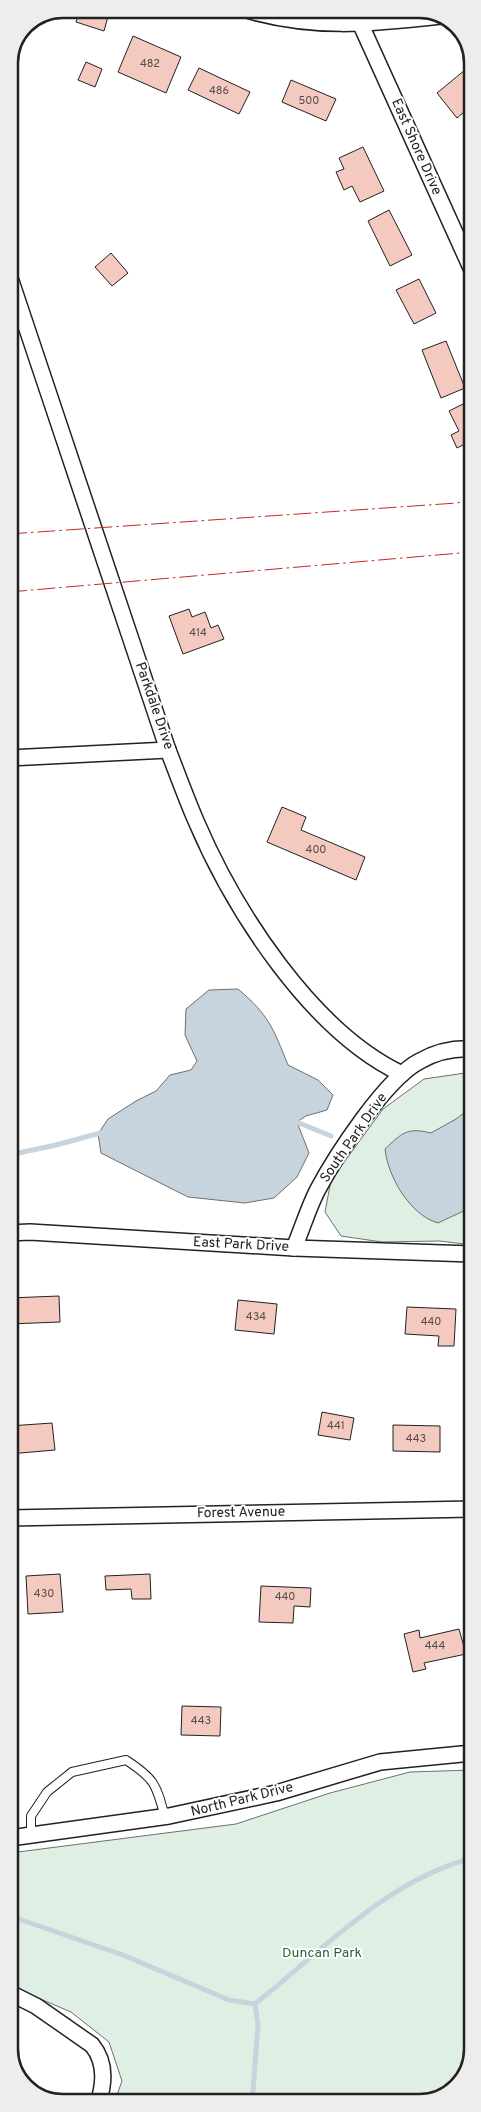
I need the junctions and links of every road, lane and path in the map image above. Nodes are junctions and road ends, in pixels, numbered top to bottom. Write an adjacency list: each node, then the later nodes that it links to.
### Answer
1 (282, 18): 3 (street)
2 (423, 18): 3 (street)
3 (361, 25): 4 (street, East Shore Drive)
4 (464, 253)
5 (18, 302): 6 (street, Parkdale Drive)
6 (168, 750): 7 (street); 9 (street, Parkdale Drive)
7 (18, 758)
8 (464, 1050): 9 (street, South Park Drive)
9 (402, 1074): 11 (street, South Park Drive)
10 (18, 1233): 11 (street, East Park Drive)
11 (294, 1248): 12 (street, East Park Drive)
12 (464, 1254)
13 (464, 1509): 14 (street, Forest Avenue)
14 (18, 1518)
15 (464, 1754): 16 (street, North Park Drive)
16 (165, 1817): 17 (street, North Park Drive); 17 (lane)
17 (31, 1835): 18 (street, North Park Drive)
18 (18, 1837)
19 (18, 1997): 20 (street)
20 (101, 2094)

